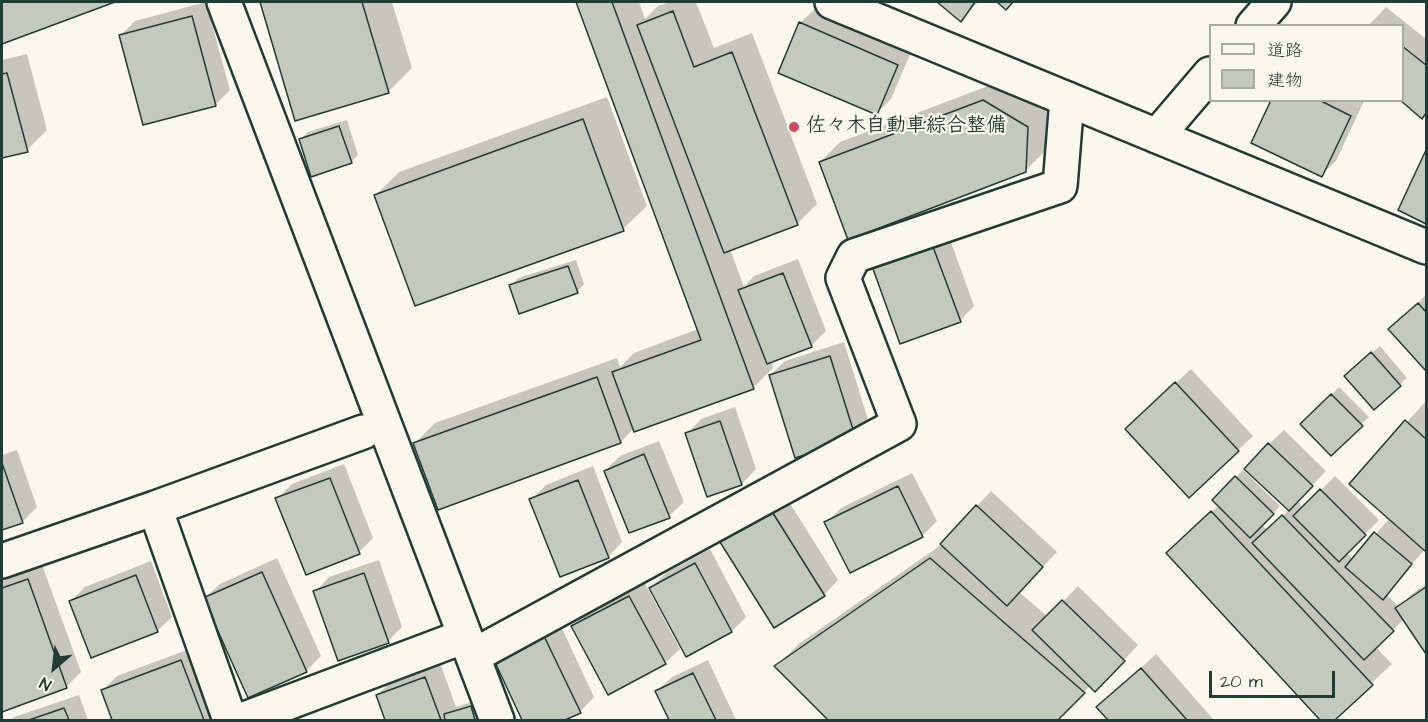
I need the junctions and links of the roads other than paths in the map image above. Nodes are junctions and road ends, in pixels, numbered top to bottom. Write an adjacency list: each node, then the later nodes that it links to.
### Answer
1 (224, 2): 12 (street)
2 (832, 2): 6 (street)
3 (1274, 2): 4 (street)
4 (1255, 24)
5 (1209, 75): 7 (street)
6 (1067, 99): 7 (street); 12 (street)
7 (1157, 136): 8 (street)
8 (1426, 247)
9 (363, 432): 10 (street)
10 (155, 508): 11 (street); 13 (street)
11 (2, 561)
12 (469, 646): 14 (street); 15 (street)
13 (230, 720)
14 (242, 720)
15 (497, 720)

